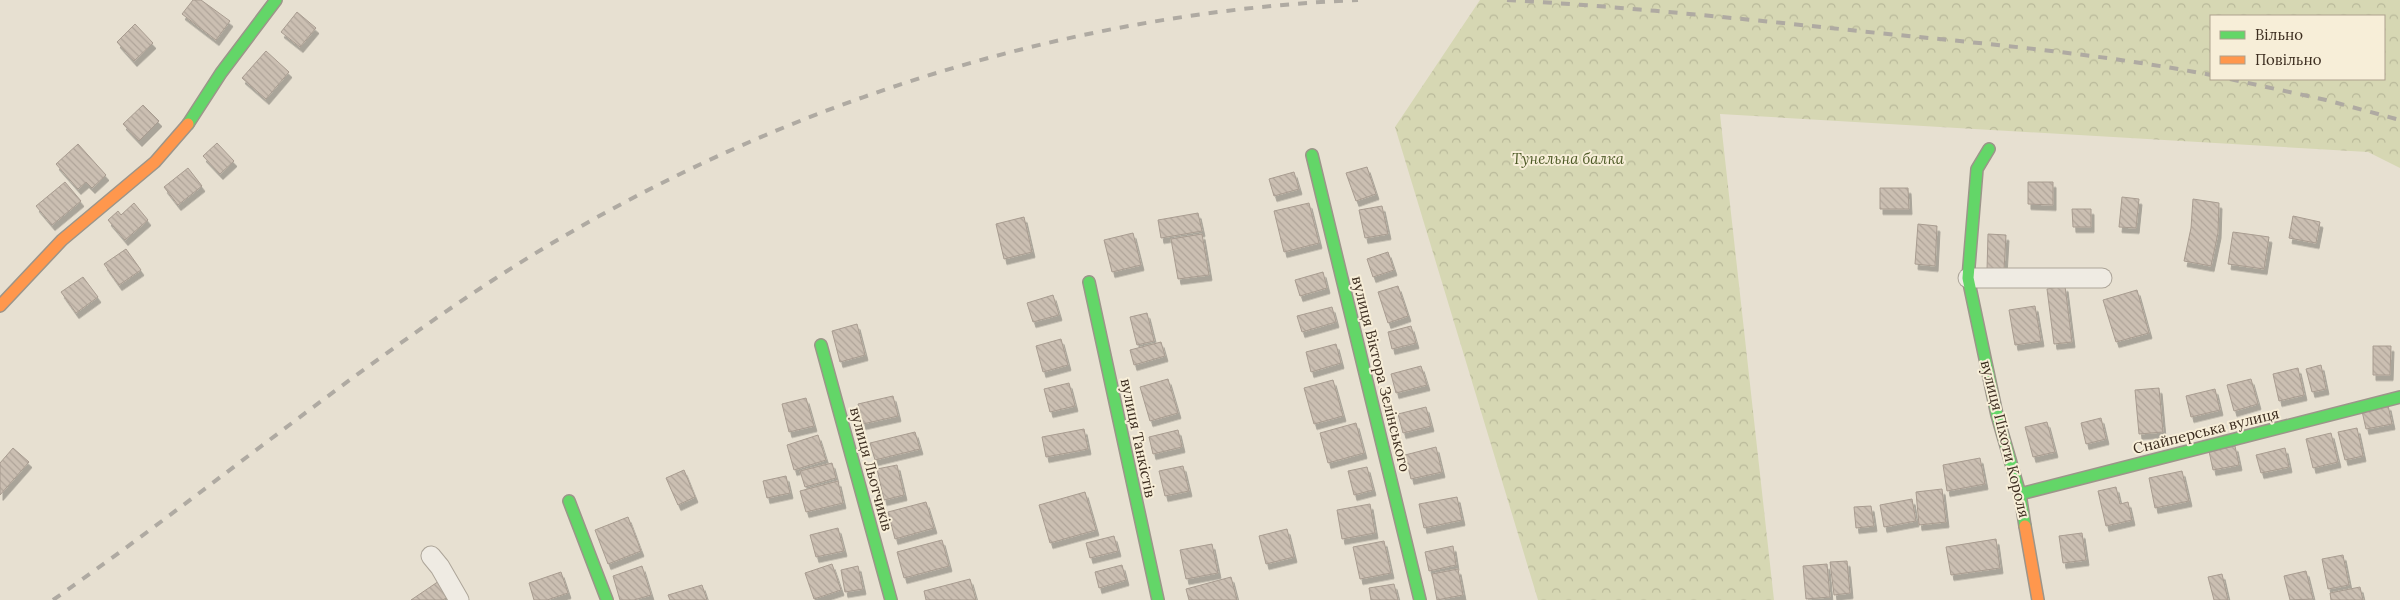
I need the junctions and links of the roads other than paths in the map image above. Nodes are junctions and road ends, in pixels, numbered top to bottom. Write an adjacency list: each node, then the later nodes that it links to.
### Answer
1 (276, 0): 7 (street)
2 (1989, 149): 4 (street, вулиця Піхоти Короля)
3 (1312, 155): 17 (street, вулиця Віктора Зелінського)
4 (1968, 278): 5 (street); 10 (street, вулиця Піхоти Короля)
5 (2102, 278)
6 (1089, 282): 16 (street, вулиця Танкістів)
7 (0, 306)
8 (821, 345): 15 (street, вулиця Льотчиків)
9 (2400, 396): 10 (street, Снайперська вулиця)
10 (2020, 494): 18 (street, вулиця Піхоти Короля)
11 (569, 501): 14 (street)
12 (431, 556): 13 (street)
13 (459, 600)
14 (607, 600)
15 (891, 600)
16 (1158, 600)
17 (1420, 600)
18 (2038, 600)

